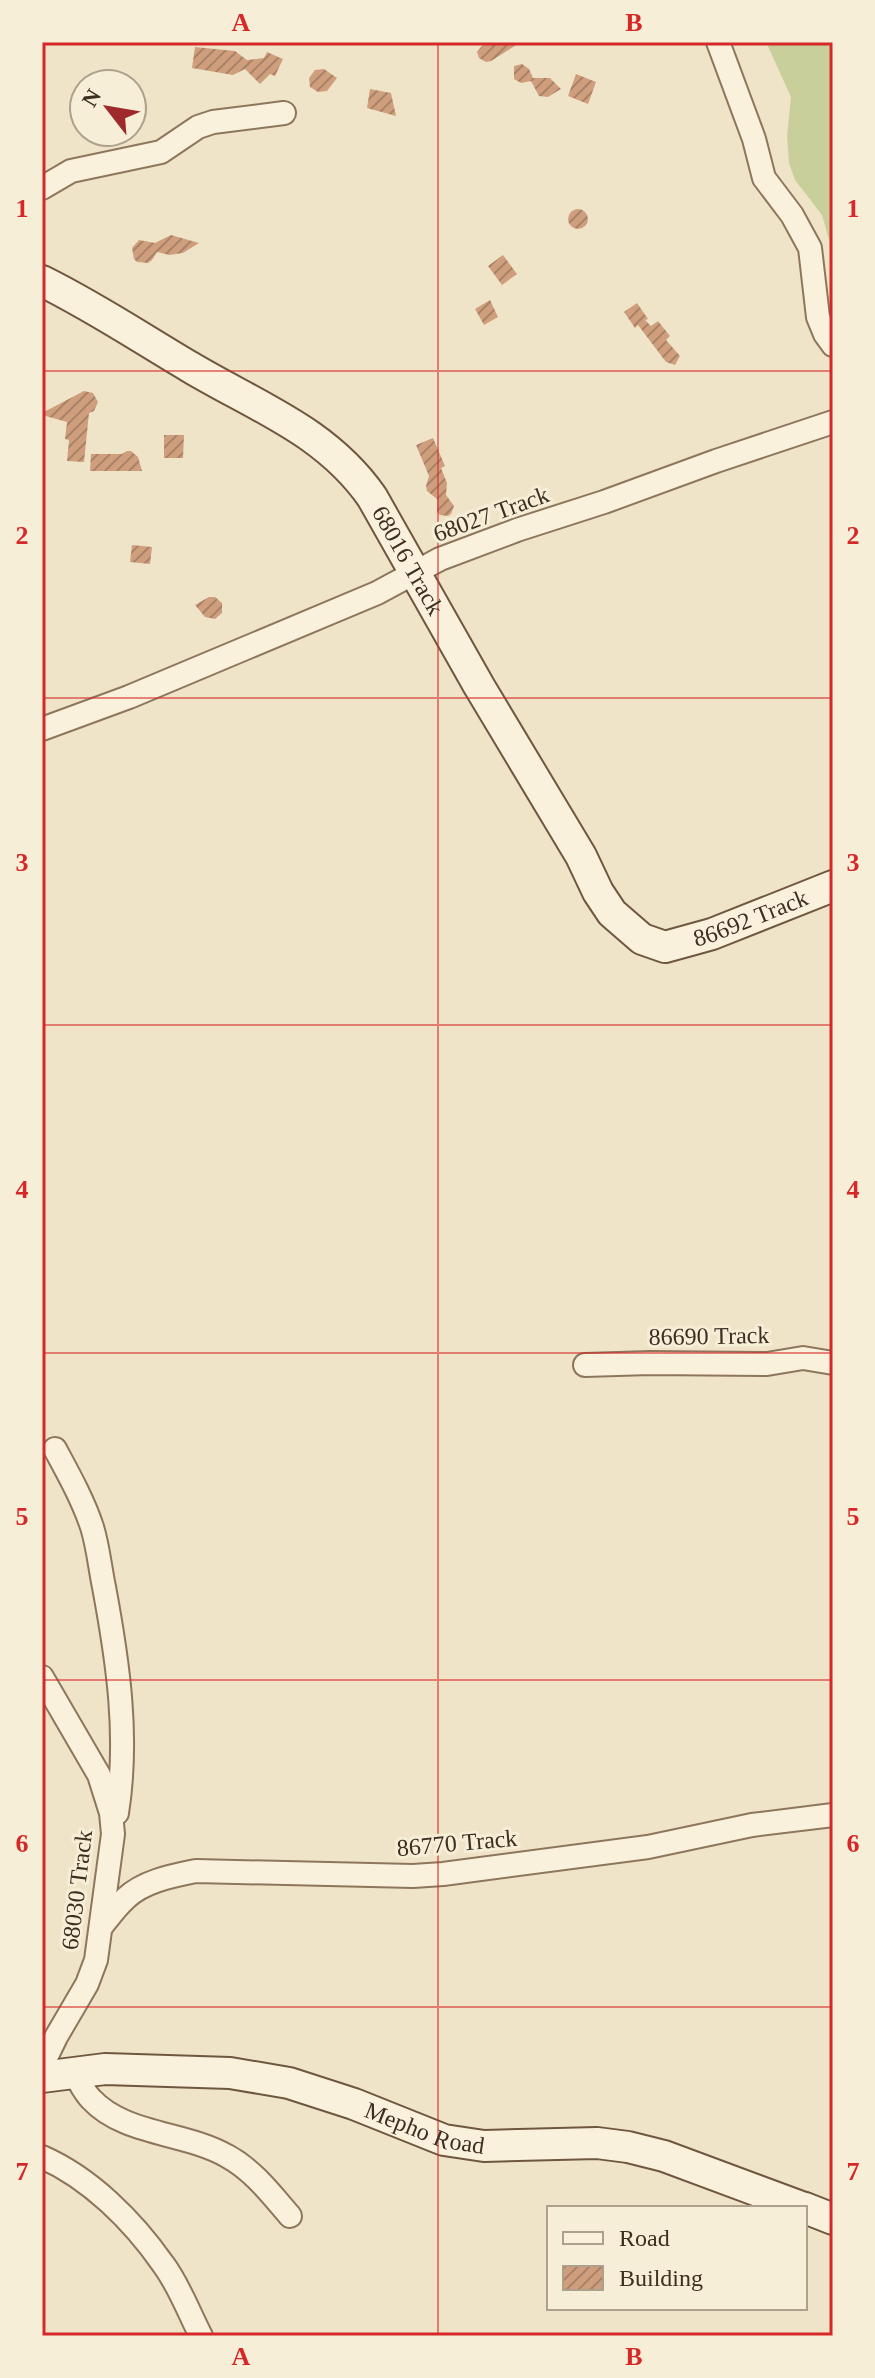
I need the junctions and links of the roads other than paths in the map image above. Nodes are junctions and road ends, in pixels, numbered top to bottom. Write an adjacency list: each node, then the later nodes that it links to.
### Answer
1 (718, 42): 5 (street)
2 (284, 113): 3 (street)
3 (42, 188)
4 (42, 281): 7 (street, 68016 Track)
5 (833, 345)
6 (833, 422): 7 (street, 68027 Track)
7 (413, 572): 8 (street, 68027 Track); 10 (street, 68016 Track)
8 (42, 729)
9 (833, 886): 10 (street, 86692 Track)
10 (665, 947)
11 (833, 1363): 12 (street, 86690 Track)
12 (585, 1365)
13 (55, 1449): 16 (street)
14 (42, 1677): 16 (street, 68030 Track)
15 (833, 1815): 17 (street, 86770 Track)
16 (113, 1834): 17 (street, 68030 Track)
17 (101, 1927): 18 (street, 68030 Track)
18 (42, 2066)
19 (74, 2073): 20 (street, Mepho Road); 22 (street, Mepho Road); 24 (street)
20 (42, 2077)
21 (42, 2157): 26 (street)
22 (800, 2206)
23 (807, 2209): 25 (street, Mepho Road)
24 (290, 2216)
25 (833, 2219)
26 (201, 2336)

